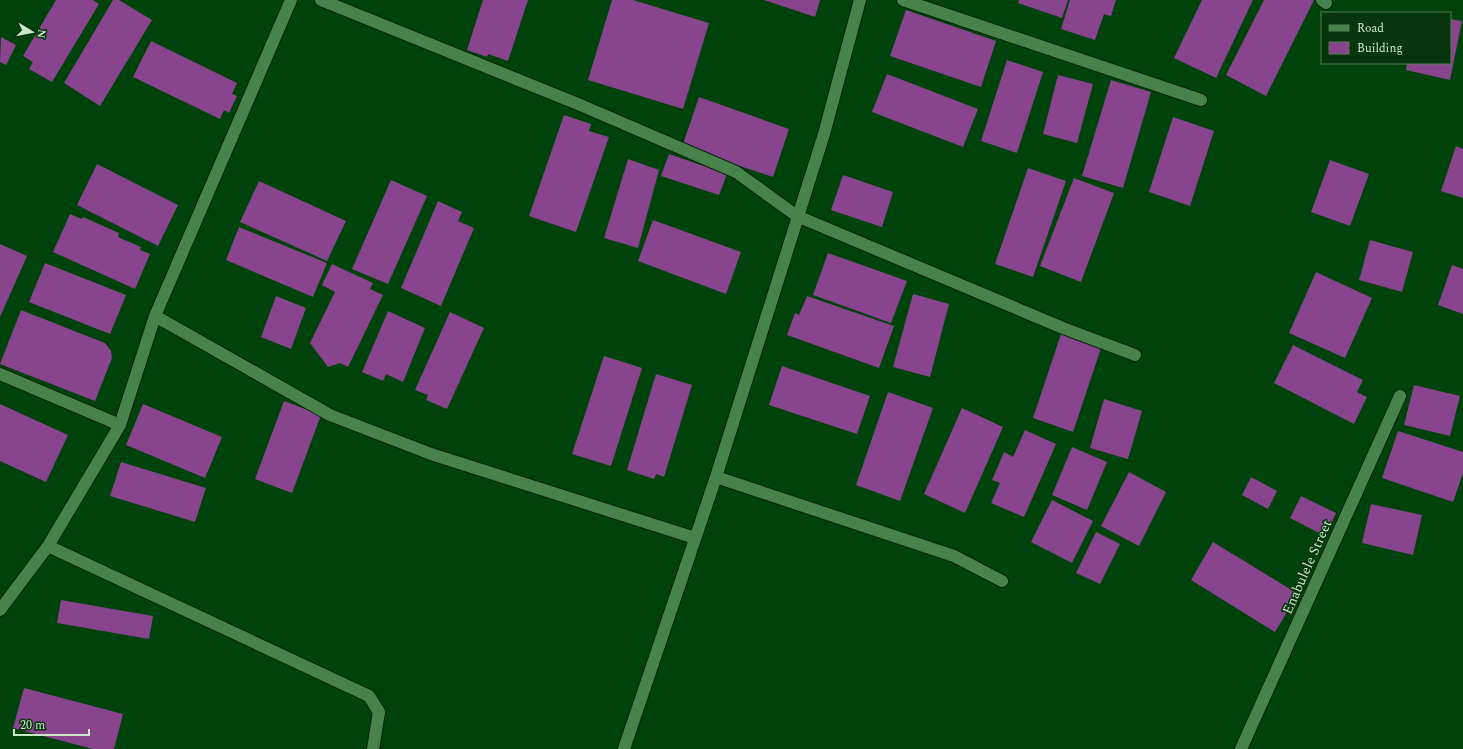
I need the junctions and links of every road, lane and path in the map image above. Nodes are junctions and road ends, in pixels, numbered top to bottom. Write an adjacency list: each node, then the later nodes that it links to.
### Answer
1 (291, 0): 7 (street)
2 (321, 0): 6 (street)
3 (860, 0): 6 (street)
4 (903, 0): 5 (street)
5 (1200, 100)
6 (798, 216): 8 (street); 12 (street)
7 (155, 316): 11 (street); 13 (street)
8 (1135, 355)
9 (0, 374): 11 (street)
10 (1400, 396): 19 (street, Enabulele Street)
11 (120, 425): 14 (street)
12 (716, 477): 13 (street); 15 (street)
13 (695, 538): 18 (street)
14 (48, 546): 16 (street); 17 (street)
15 (1002, 581)
16 (0, 610)
17 (373, 749)
18 (624, 749)
19 (1241, 749)

